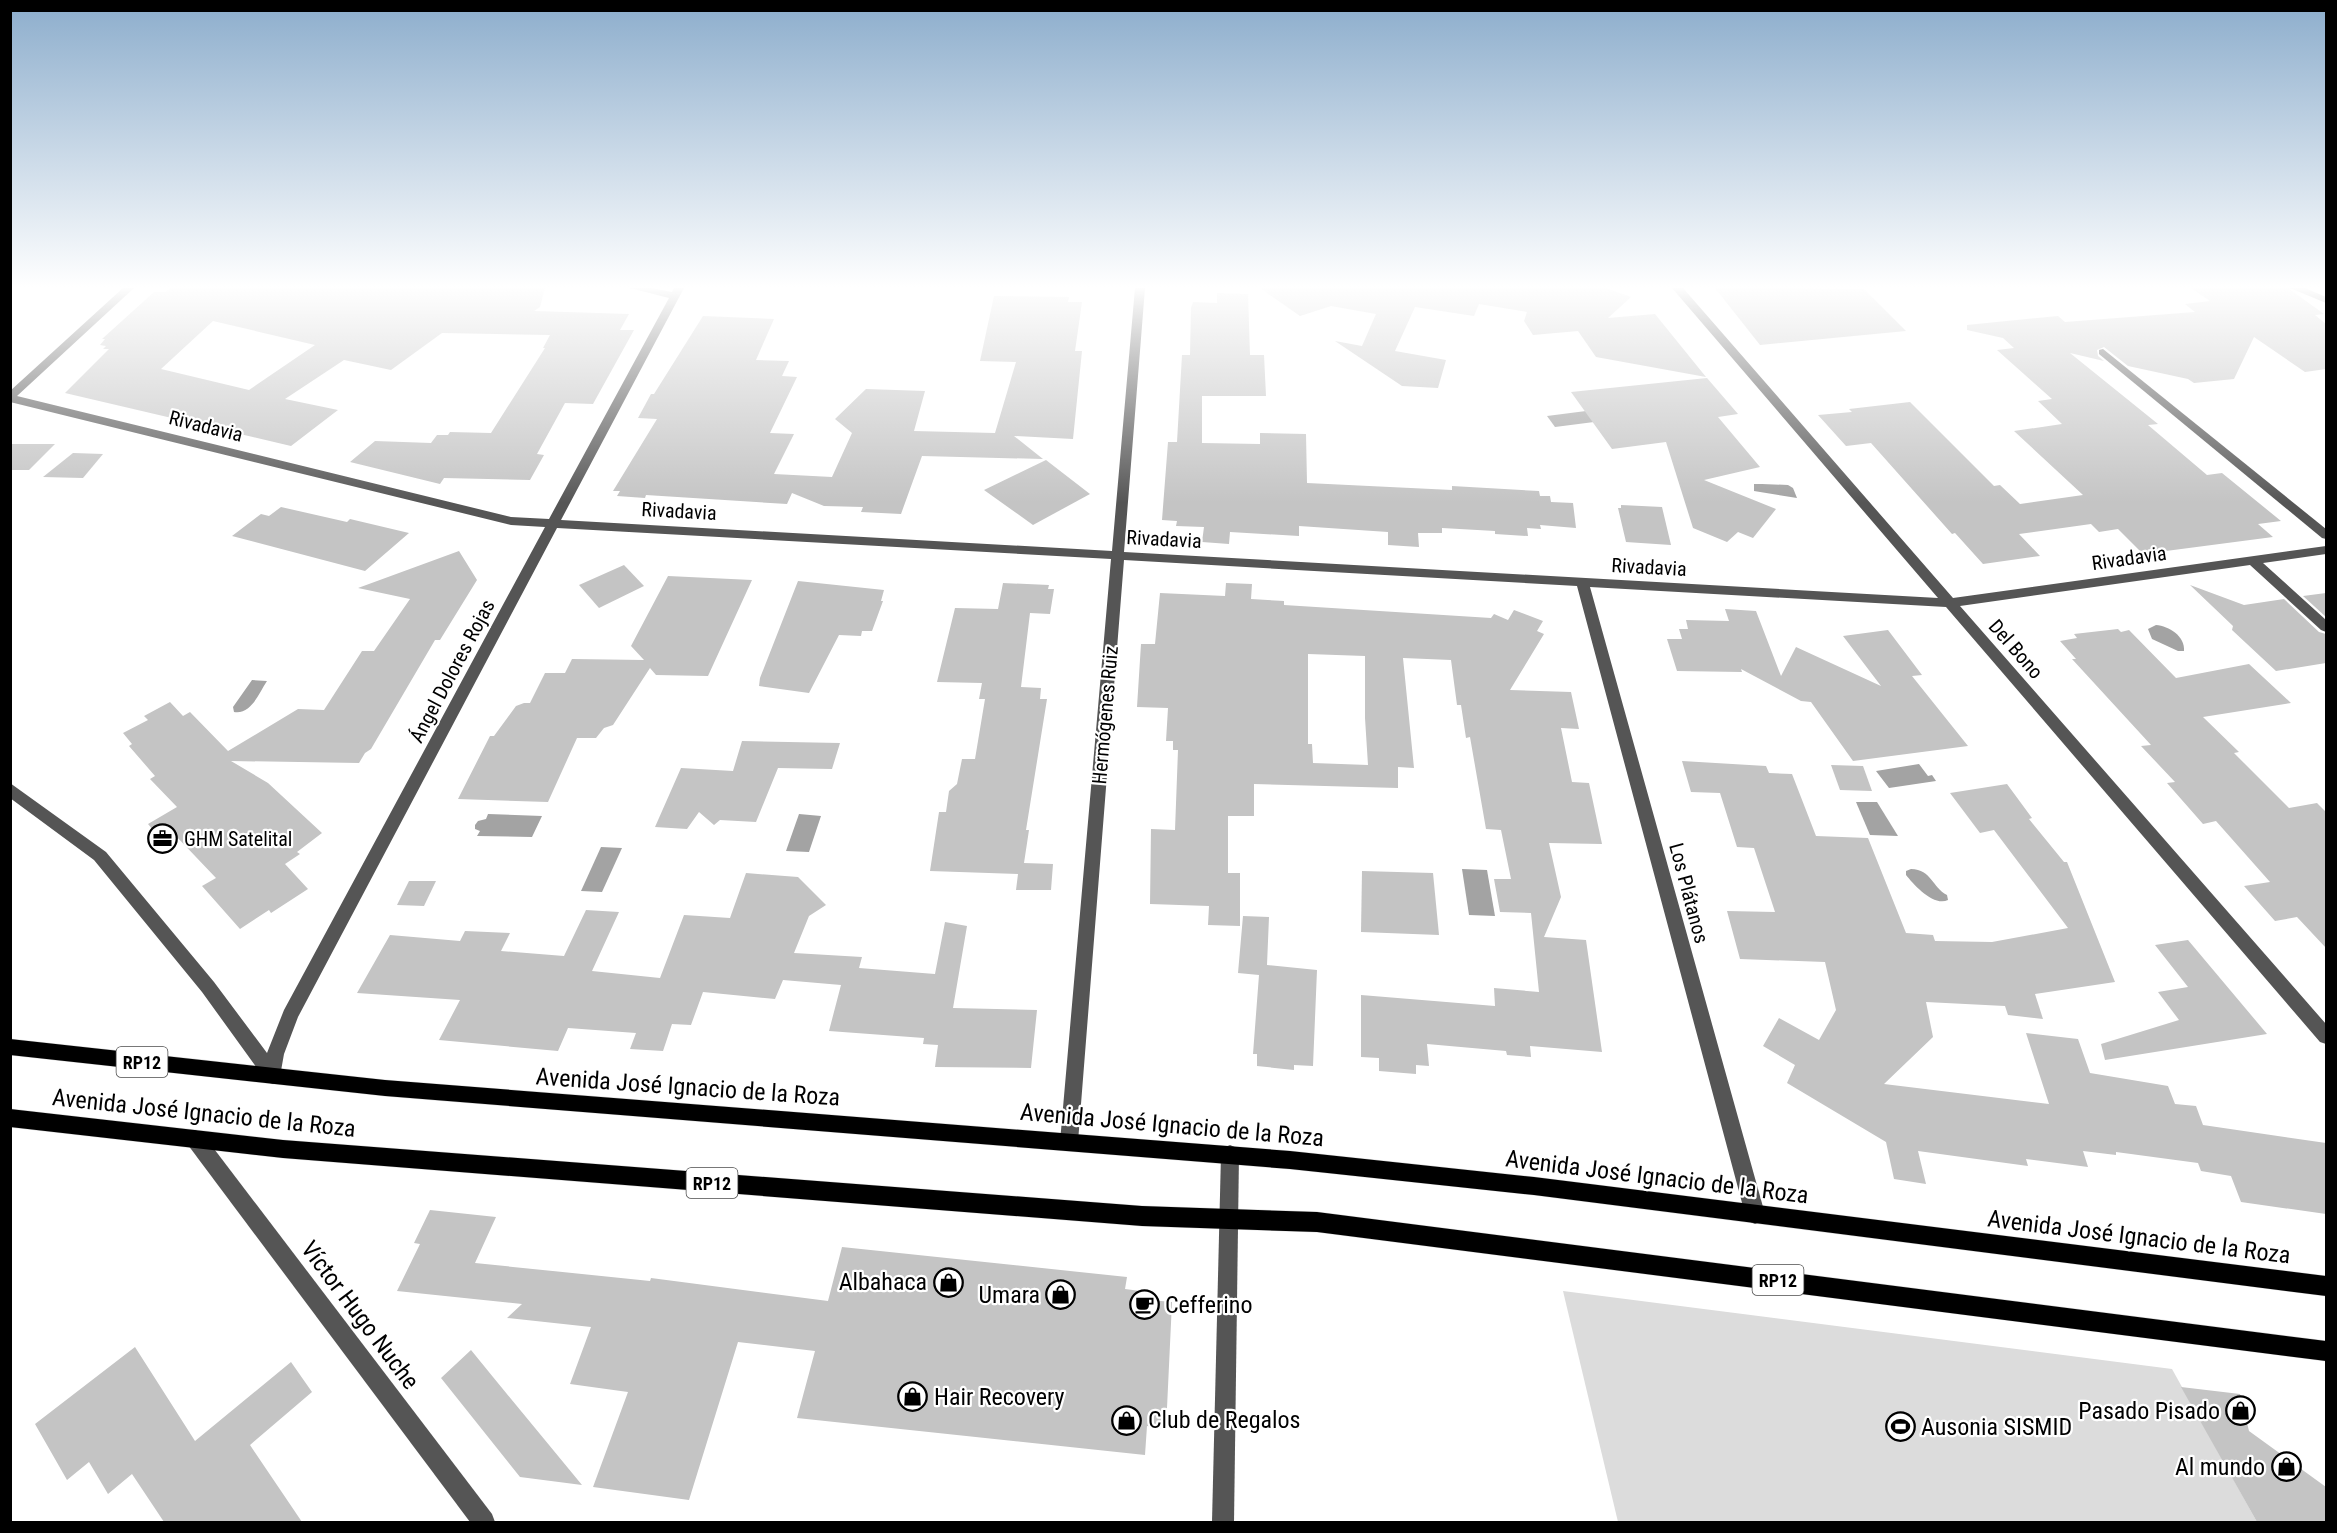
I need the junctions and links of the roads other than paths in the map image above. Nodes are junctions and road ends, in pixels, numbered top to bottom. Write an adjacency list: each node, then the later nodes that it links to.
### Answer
1 (51, 360): 6 (street)
2 (640, 360): 7 (street, Ángel Dolores Rojas)
3 (1134, 360): 10 (street, Hermógenes Ruiz)
4 (1739, 360): 13 (street, Del Bono)
5 (2112, 360): 8 (street)
6 (10, 397): 7 (street, Rivadavia)
7 (552, 523): 10 (street, Rivadavia); 18 (street, Ángel Dolores Rojas)
8 (2326, 535)
9 (2326, 550): 11 (street, Rivadavia)
10 (1118, 555): 12 (street, Rivadavia); 21 (street, Hermógenes Ruiz)
11 (2252, 560): 13 (street, Rivadavia); 14 (street)
12 (1582, 582): 13 (street, Rivadavia); 23 (street, Los Plátanos)
13 (1950, 603): 16 (street, Del Bono)
14 (2326, 627)
15 (10, 789): 18 (street)
16 (2326, 1036)
17 (10, 1047): 18 (main road, Avenida José Ignacio de la Roza / RP12)
18 (273, 1076): 21 (main road, Avenida José Ignacio de la Roza / RP12)
19 (10, 1118): 20 (main road, Avenida José Ignacio de la Roza / RP12)
20 (195, 1139): 24 (main road, Avenida José Ignacio de la Roza / RP12); 27 (street, Víctor Hugo Nuche)
21 (1069, 1142): 22 (main road, Avenida José Ignacio de la Roza / RP12)
22 (1230, 1154): 23 (main road, Avenida José Ignacio de la Roza / RP12); 24 (street)
23 (1755, 1214): 25 (main road, Avenida José Ignacio de la Roza / RP12)
24 (1229, 1219): 26 (main road, Avenida José Ignacio de la Roza / RP12); 28 (street)
25 (2326, 1286)
26 (2326, 1351)
27 (484, 1522)
28 (1223, 1522)

